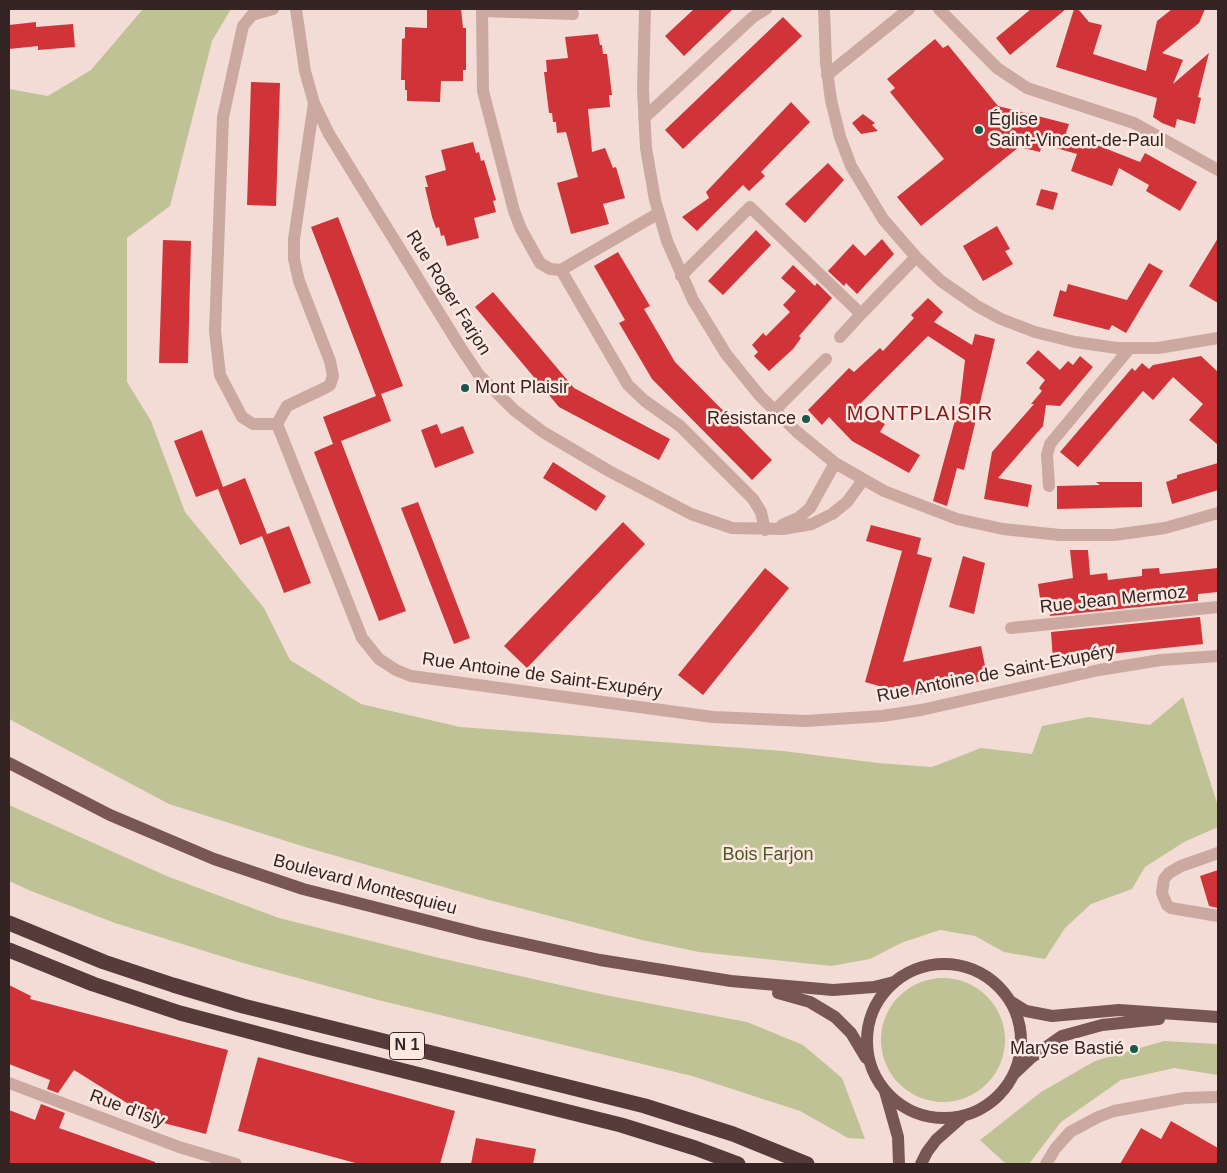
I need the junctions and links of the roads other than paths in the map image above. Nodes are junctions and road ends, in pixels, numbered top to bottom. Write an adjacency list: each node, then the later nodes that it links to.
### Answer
1 (273, 9): 23 (street)
2 (296, 9): 10 (street, Rue Roger Farjon)
3 (645, 9): 11 (street)
4 (766, 9): 11 (street)
5 (824, 9): 9 (street)
6 (909, 9): 9 (street)
7 (939, 9): 12 (street)
8 (573, 14): 15 (street)
9 (827, 75): 14 (street)
10 (314, 103): 23 (street); 28 (street, Rue Roger Farjon)
11 (644, 118): 13 (street)
12 (1218, 170)
13 (658, 213): 15 (street); 16 (street)
14 (916, 257): 17 (street); 20 (street)
15 (561, 270): 28 (street)
16 (681, 276): 17 (street); 22 (street)
17 (861, 314): 18 (street)
18 (840, 337)
19 (1218, 338): 20 (street)
20 (1130, 348): 26 (street)
21 (826, 359): 22 (street)
22 (774, 410): 24 (street)
23 (277, 424): 31 (street, Rue Antoine de Saint-Exupéry)
24 (835, 463): 25 (street); 28 (street, Rue Roger Farjon)
25 (863, 480): 27 (street); 28 (street, Rue Roger Farjon)
26 (1049, 486)
27 (1218, 513)
28 (765, 530)
29 (1218, 606): 30 (street, Rue Jean Mermoz)
30 (1011, 628)
31 (1218, 656)
32 (9, 763): 37 (main road, Boulevard Montesquieu)
33 (1218, 852): 34 (street)
34 (1218, 916)
35 (9, 922): 49 (highway, N 1)
36 (9, 950): 48 (highway, N 1)
37 (731, 981): 38 (main road, Boulevard Montesquieu); 41 (main road, Boulevard Montesquieu)
38 (894, 982): 39 (main road); 41 (main road)
39 (1010, 1001): 40 (main road); 42 (main road)
40 (1215, 1014): 42 (main road)
41 (872, 1067): 44 (main road)
42 (1012, 1075): 46 (main road)
43 (9, 1083): 47 (street, Rue d'Isly)
44 (883, 1088): 46 (main road); 50 (main road)
45 (1218, 1097): 52 (street)
46 (966, 1114): 51 (main road)
47 (236, 1164)
48 (738, 1164)
49 (806, 1164)
50 (899, 1164)
51 (921, 1164)
52 (1046, 1164)

